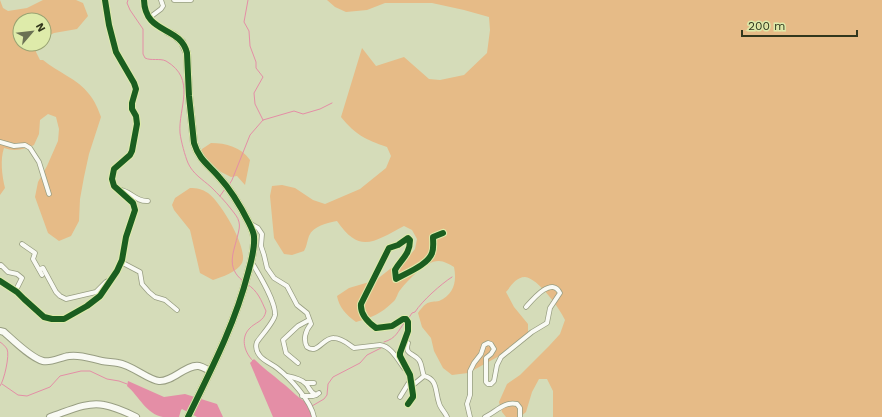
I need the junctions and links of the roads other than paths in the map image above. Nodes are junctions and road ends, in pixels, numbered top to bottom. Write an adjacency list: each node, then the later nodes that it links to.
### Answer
1 (105, 0): 9 (street)
2 (144, 0): 6 (street)
3 (161, 0): 6 (street)
4 (174, 0): 5 (street)
5 (191, 0)
6 (149, 18): 7 (street)
7 (168, 32): 12 (street)
8 (0, 142): 10 (street)
9 (119, 190): 11 (street); 16 (street)
10 (49, 194)
11 (148, 201)
12 (249, 223): 15 (street); 25 (street)
13 (443, 233): 34 (street)
14 (22, 244): 18 (street)
15 (251, 260): 29 (street); 30 (street)
16 (121, 262): 20 (street); 24 (street)
17 (0, 266): 22 (street)
18 (40, 269): 19 (street); 20 (street)
19 (42, 275)
20 (112, 279): 22 (street)
21 (0, 282): 22 (street)
22 (16, 290)
23 (526, 307): 43 (street)
24 (177, 310)
25 (309, 320): 28 (street); 34 (street)
26 (0, 331): 29 (street)
27 (408, 343): 31 (street)
28 (298, 363)
29 (210, 371): 40 (street)
30 (286, 376): 32 (street); 35 (street)
31 (424, 376): 34 (street); 42 (street)
32 (306, 383): 33 (street); 35 (street)
33 (314, 383)
34 (409, 385): 36 (street); 37 (street)
35 (302, 396): 41 (street)
36 (400, 397)
37 (408, 404)
38 (50, 417): 39 (street)
39 (136, 417)
40 (188, 417)
41 (314, 417)
42 (447, 417)
43 (470, 417)
44 (485, 417): 45 (street)
45 (520, 417)

